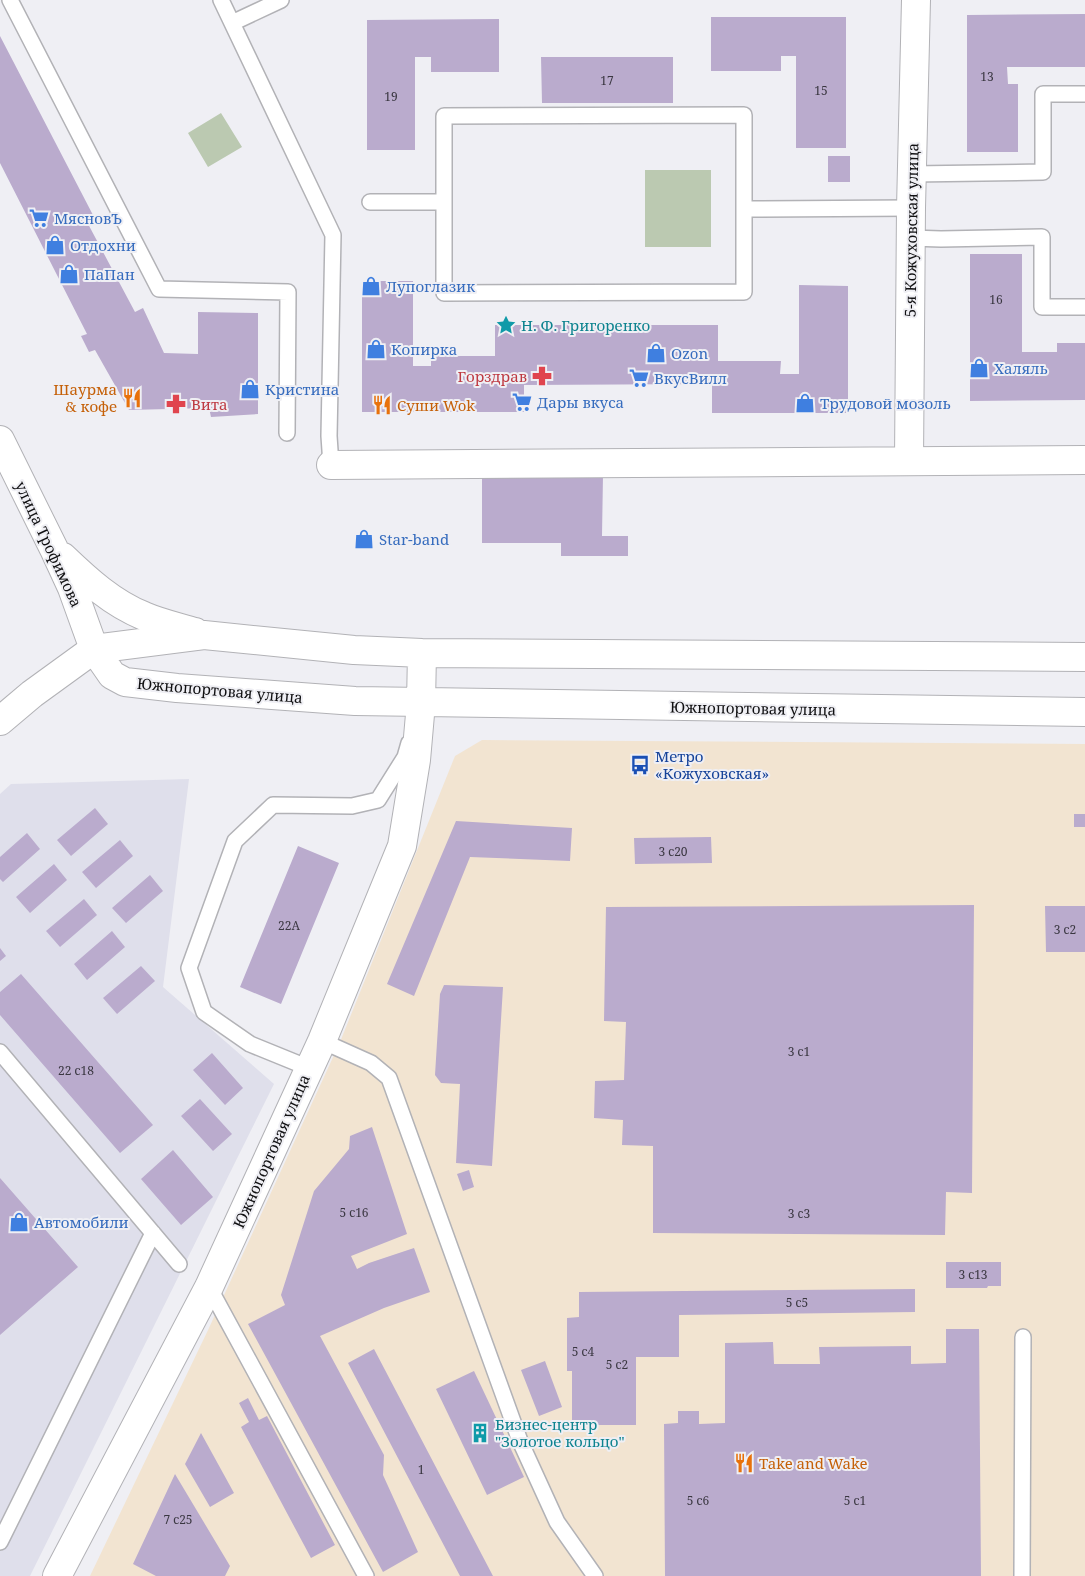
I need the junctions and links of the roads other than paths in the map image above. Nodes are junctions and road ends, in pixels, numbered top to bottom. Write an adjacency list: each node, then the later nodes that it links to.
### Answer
1 (10, 0): 14 (lane)
2 (221, 0): 5 (lane)
3 (281, 0): 5 (lane)
4 (916, 0): 7 (main road, 5-я Кожуховская улица)
5 (232, 23): 18 (lane)
6 (1085, 94): 7 (lane)
7 (912, 174): 11 (main road, 5-я Кожуховская улица)
8 (370, 202): 9 (lane)
9 (444, 202): 10 (lane); 10 (lane)
10 (744, 208): 11 (lane)
11 (911, 208): 12 (main road, 5-я Кожуховская улица)
12 (911, 238): 13 (lane); 17 (main road, 5-я Кожуховская улица)
13 (1085, 307)
14 (286, 433)
15 (0, 440): 19 (main road, улица Трофимова)
16 (1085, 460): 17 (main road)
17 (909, 461): 18 (main road)
18 (330, 465)
19 (54, 549): 20 (main road); 21 (main road, улица Трофимова)
20 (204, 635): 21 (main road); 22 (main road)
21 (94, 649): 24 (main road, Южнопортовая улица); 26 (main road)
22 (422, 653): 23 (main road); 24 (main road, Южнопортовая улица)
23 (1085, 657)
24 (421, 704): 25 (main road, Южнопортовая улица); 27 (main road, Южнопортовая улица); 29 (lane)
25 (1085, 712)
26 (0, 721)
27 (322, 1041): 29 (main road, Южнопортовая улица); 37 (lane)
28 (0, 1052): 30 (lane)
29 (309, 1068): 32 (main road, Южнопортовая улица)
30 (153, 1233): 31 (lane); 34 (lane)
31 (179, 1264)
32 (209, 1287): 35 (main road, Южнопортовая улица); 36 (lane)
33 (1023, 1337): 38 (lane)
34 (0, 1542)
35 (57, 1576)
36 (366, 1576)
37 (595, 1576)
38 (1022, 1576)

